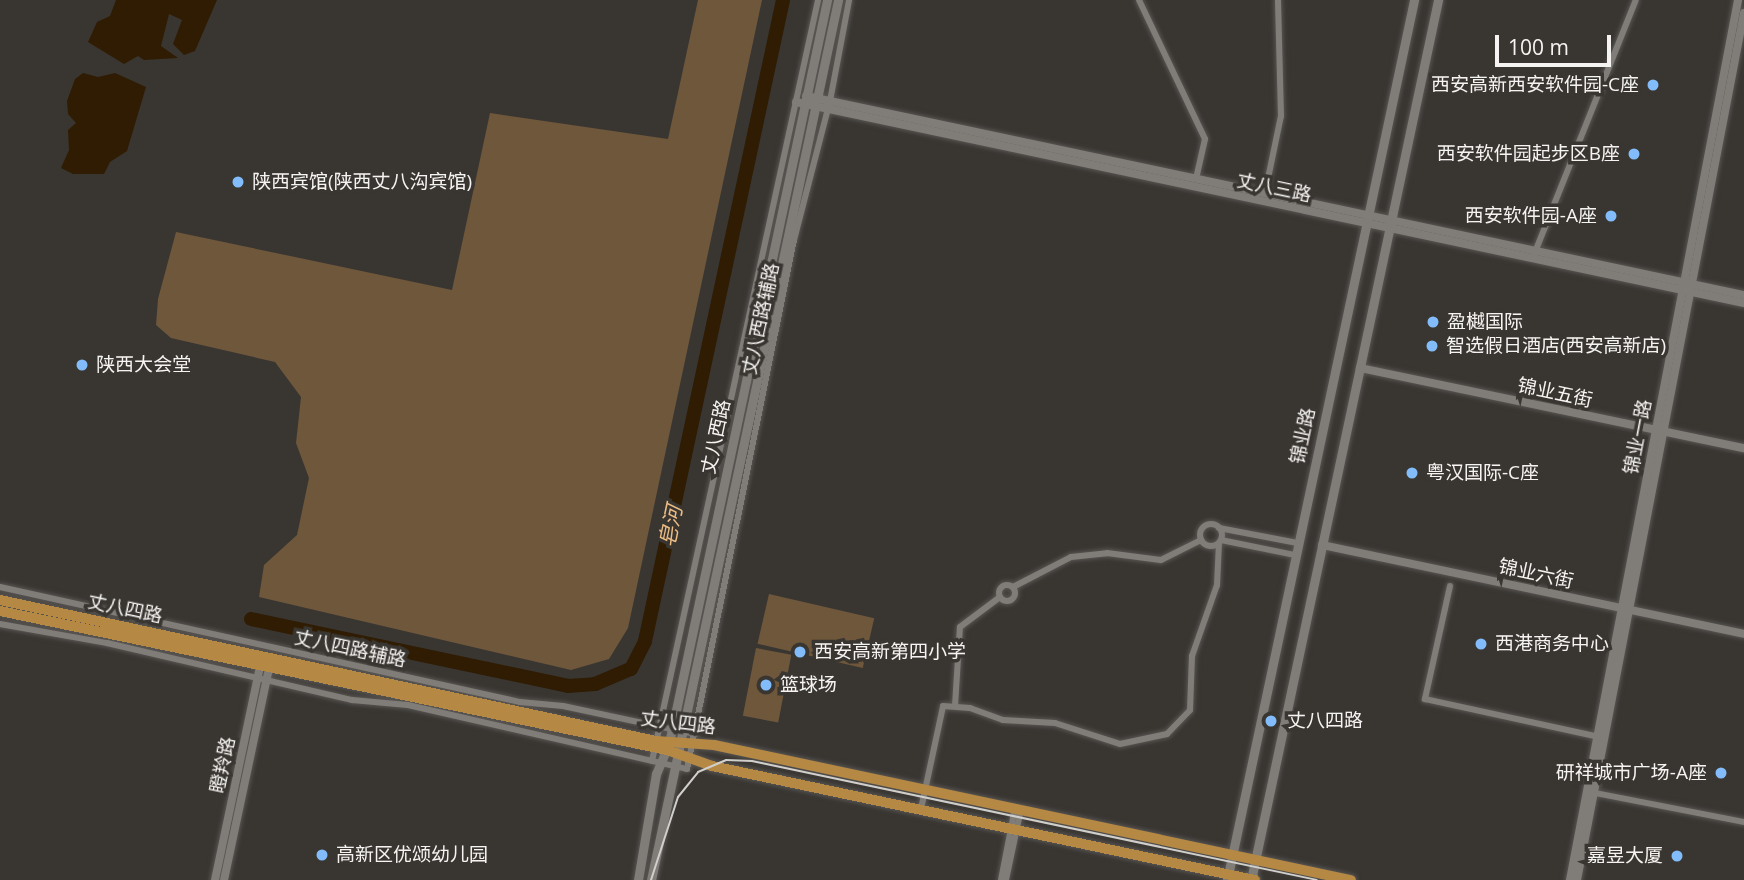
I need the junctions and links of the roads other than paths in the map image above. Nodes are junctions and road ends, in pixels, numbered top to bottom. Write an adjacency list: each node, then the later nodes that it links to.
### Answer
1 (818, 0): 12 (street, 丈八西路辅路)
2 (827, 0): 12 (main road, 丈八西路)
3 (838, 0): 13 (main road, 丈八西路)
4 (849, 0): 14 (street, 丈八西路辅路)
5 (1139, 0): 15 (street)
6 (1278, 0): 16 (street)
7 (1414, 0): 17 (main road, 锦业路)
8 (1438, 0): 18 (main road)
9 (1636, 0): 19 (street)
10 (1738, 0): 20 (street, 锦业一路)
11 (1744, 13): 20 (street, 锦业一路)
12 (802, 101): 13 (street, 丈八三路); 44 (street, 丈八西路辅路); 45 (main road, 丈八西路)
13 (817, 102): 14 (street, 丈八三路); 45 (main road, 丈八西路)
14 (829, 105): 15 (street, 丈八三路); 17 (street, 丈八三路); 46 (street, 丈八西路辅路)
15 (1196, 179): 16 (street, 丈八三路)
16 (1265, 193): 17 (street, 丈八三路)
17 (1368, 220): 18 (street, 丈八三路); 29 (main road, 锦业路)
18 (1390, 225): 19 (street, 丈八三路); 20 (street, 丈八三路); 23 (main road)
19 (1535, 251): 20 (street, 丈八三路)
20 (1688, 287): 21 (street, 丈八三路); 22 (street, 丈八三路); 24 (street, 锦业一路)
21 (1744, 295)
22 (1744, 303)
23 (1360, 368): 24 (street, 锦业五街); 30 (main road)
24 (1659, 431): 25 (street, 锦业五街); 37 (street, 锦业一路)
25 (1744, 448)
26 (1219, 528): 27 (street); 28 (street); 29 (street)
27 (1201, 540): 28 (street); 34 (street)
28 (1220, 542): 31 (street); 43 (street)
29 (1298, 543): 31 (main road, 锦业路)
30 (1322, 545): 37 (street, 锦业六街); 60 (main road)
31 (1296, 555): 59 (main road, 锦业路)
32 (1450, 586): 47 (street)
33 (0, 587): 44 (street, 丈八四路辅路)
34 (1013, 587): 35 (street); 35 (street)
35 (1000, 597): 43 (street)
36 (0, 600): 41 (main road, 丈八四路)
37 (1626, 609): 40 (street, 锦业六街); 47 (street, 锦业一路)
38 (0, 611): 41 (main road, 丈八四路)
39 (0, 624): 42 (street)
40 (1744, 634)
41 (265, 662): 42 (street, 瞪羚路); 48 (main road, 丈八四路)
42 (261, 680): 51 (street); 62 (street, 瞪羚路); 63 (street, 瞪羚路)
43 (955, 705): 53 (street)
44 (659, 726): 45 (street, 丈八四路辅路); 48 (street, 丈八西路辅路)
45 (677, 730): 46 (street, 丈八四路辅路); 49 (main road, 丈八西路)
46 (695, 734): 50 (street, 丈八西路辅路)
47 (1601, 738): 54 (street, 锦业一路); 69 (street, 锦业一路)
48 (655, 744): 49 (main road, 丈八四路); 51 (street, 丈八西路辅路)
49 (673, 748): 50 (main road, 丈八四路); 52 (main road, 丈八西路)
50 (691, 751): 52 (street, 丈八西路辅路); 53 (main road, 丈八四路); 55 (main road, 丈八四路)
51 (652, 761): 52 (street)
52 (669, 765): 64 (main road, 丈八西路); 65 (main road, 丈八西路)
53 (924, 790): 55 (street); 56 (main road, 丈八四路)
54 (1595, 793): 57 (street); 70 (street, 锦业一路)
55 (920, 809): 58 (main road, 丈八四路)
56 (1018, 809): 58 (street); 59 (main road, 丈八四路)
57 (1744, 822)
58 (1013, 829): 61 (main road, 丈八四路); 66 (street)
59 (1232, 854): 60 (main road, 丈八四路); 61 (main road, 锦业路)
60 (1256, 859): 67 (main road); 68 (main road, 丈八四路)
61 (1228, 877): 67 (main road, 丈八四路)
62 (215, 880)
63 (224, 880)
64 (638, 880)
65 (651, 880)
66 (1004, 880)
67 (1253, 880)
68 (1352, 880)
69 (1570, 880)
70 (1577, 880)

